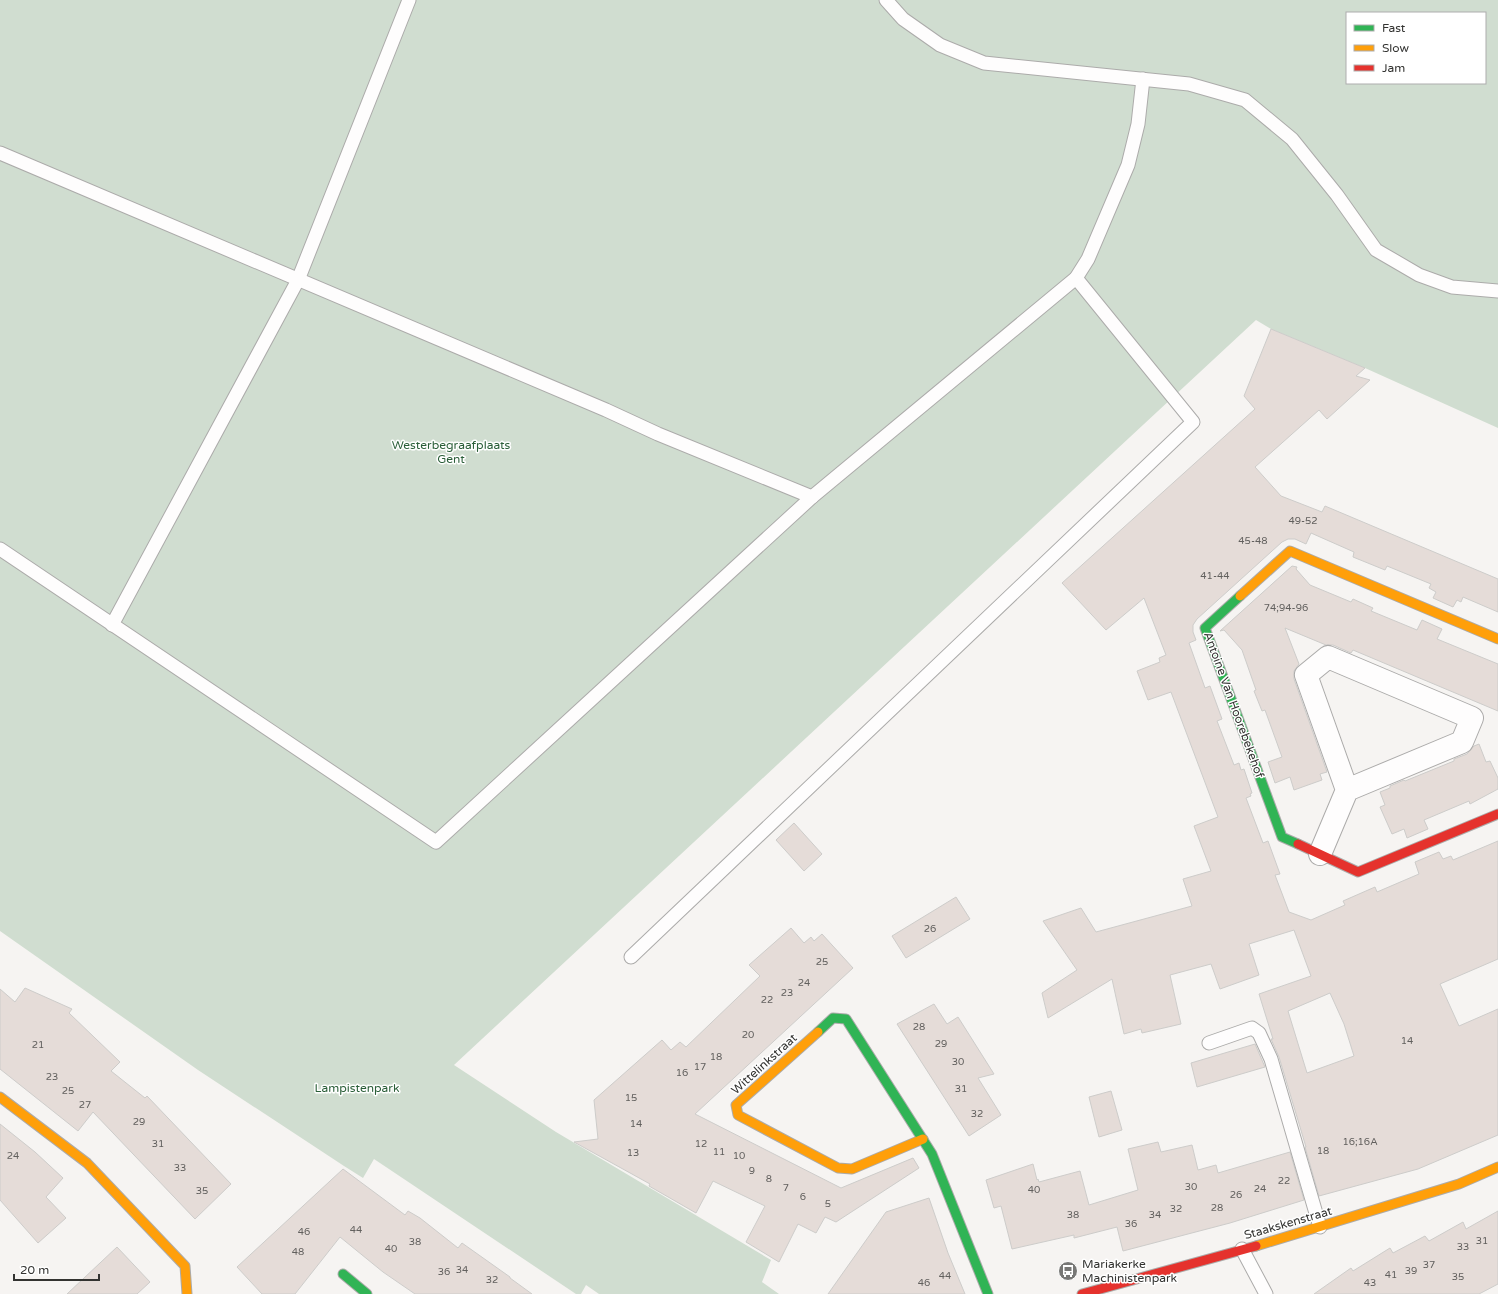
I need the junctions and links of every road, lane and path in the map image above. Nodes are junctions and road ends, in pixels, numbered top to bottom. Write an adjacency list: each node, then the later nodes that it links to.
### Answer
1 (409, 0): 6 (lane)
2 (886, 0): 3 (lane)
3 (1143, 79): 5 (lane); 7 (lane)
4 (0, 154): 6 (lane)
5 (1076, 278): 8 (lane); 15 (lane)
6 (298, 280): 8 (lane); 10 (lane)
7 (1498, 291)
8 (812, 497): 10 (lane)
9 (0, 549): 10 (lane)
10 (112, 625)
11 (1498, 639): 14 (street, Antoine Van Hoorebekehof)
12 (1347, 790): 12 (street); 14 (street)
13 (1498, 814): 14 (street, Antoine Van Hoorebekehof)
14 (1320, 854)
15 (631, 957)
16 (1209, 1043): 20 (lane)
17 (0, 1097): 23 (street)
18 (923, 1139): 18 (street, Wittelinkstraat); 25 (street, Wittelinkstraat)
19 (1498, 1167): 20 (street, Staakskenstraat)
20 (1320, 1227): 21 (street, Staakskenstraat)
21 (1242, 1249): 26 (street, Staakskenstraat); 27 (lane)
22 (343, 1274): 24 (street)
23 (187, 1294)
24 (367, 1294)
25 (988, 1294)
26 (1082, 1294)
27 (1266, 1294)

